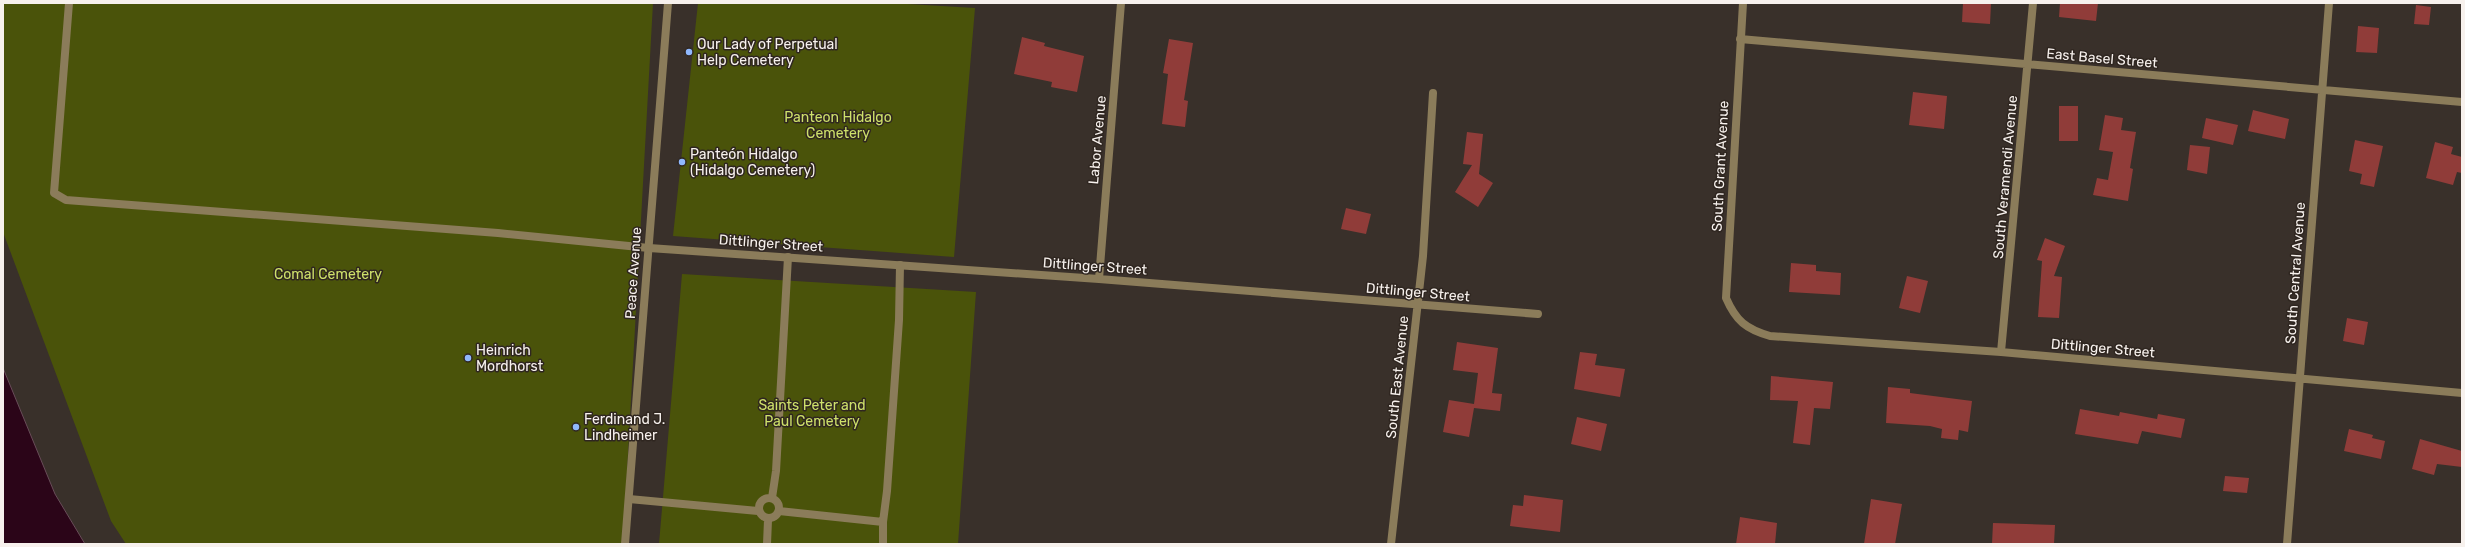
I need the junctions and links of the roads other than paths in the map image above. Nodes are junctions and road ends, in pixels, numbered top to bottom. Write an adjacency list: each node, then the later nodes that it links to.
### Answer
1 (69, 3): 12 (street, Dittlinger Street)
2 (668, 3): 12 (street, Peace Avenue)
3 (1121, 3): 15 (street, Labor Avenue)
4 (1743, 3): 7 (street, South Grant Avenue)
5 (2033, 3): 8 (street, South Veramendi Avenue)
6 (2329, 3): 9 (street, South Central Avenue)
7 (1740, 39): 8 (street, East Basel Street); 18 (street, South Grant Avenue)
8 (2029, 65): 9 (street, East Basel Street); 19 (street, South Veramendi Avenue)
9 (2322, 90): 11 (street, East Basel Street); 20 (street, South Central Avenue)
10 (1433, 93): 16 (street, South East Avenue)
11 (2462, 102)
12 (649, 248): 13 (street, Dittlinger Street); 23 (street, Peace Avenue)
13 (788, 258): 14 (street, Dittlinger Street); 22 (street)
14 (900, 265): 15 (street, Dittlinger Street); 27 (street)
15 (1099, 278): 16 (street, Dittlinger Street)
16 (1418, 305): 17 (street, Dittlinger Street); 31 (street, South East Avenue)
17 (1538, 314)
18 (1743, 324): 19 (street, Dittlinger Street)
19 (2001, 352): 20 (street, Dittlinger Street)
20 (2300, 378): 21 (street, Dittlinger Street); 32 (street, South Central Avenue)
21 (2462, 393)
22 (772, 498): 24 (street); 25 (street)
23 (629, 499): 24 (street); 28 (street, Peace Avenue)
24 (758, 511): 26 (street)
25 (779, 512): 26 (street); 27 (street)
26 (768, 520): 29 (street)
27 (883, 522): 30 (street)
28 (625, 544)
29 (767, 544)
30 (883, 544)
31 (1391, 544)
32 (2287, 544)

